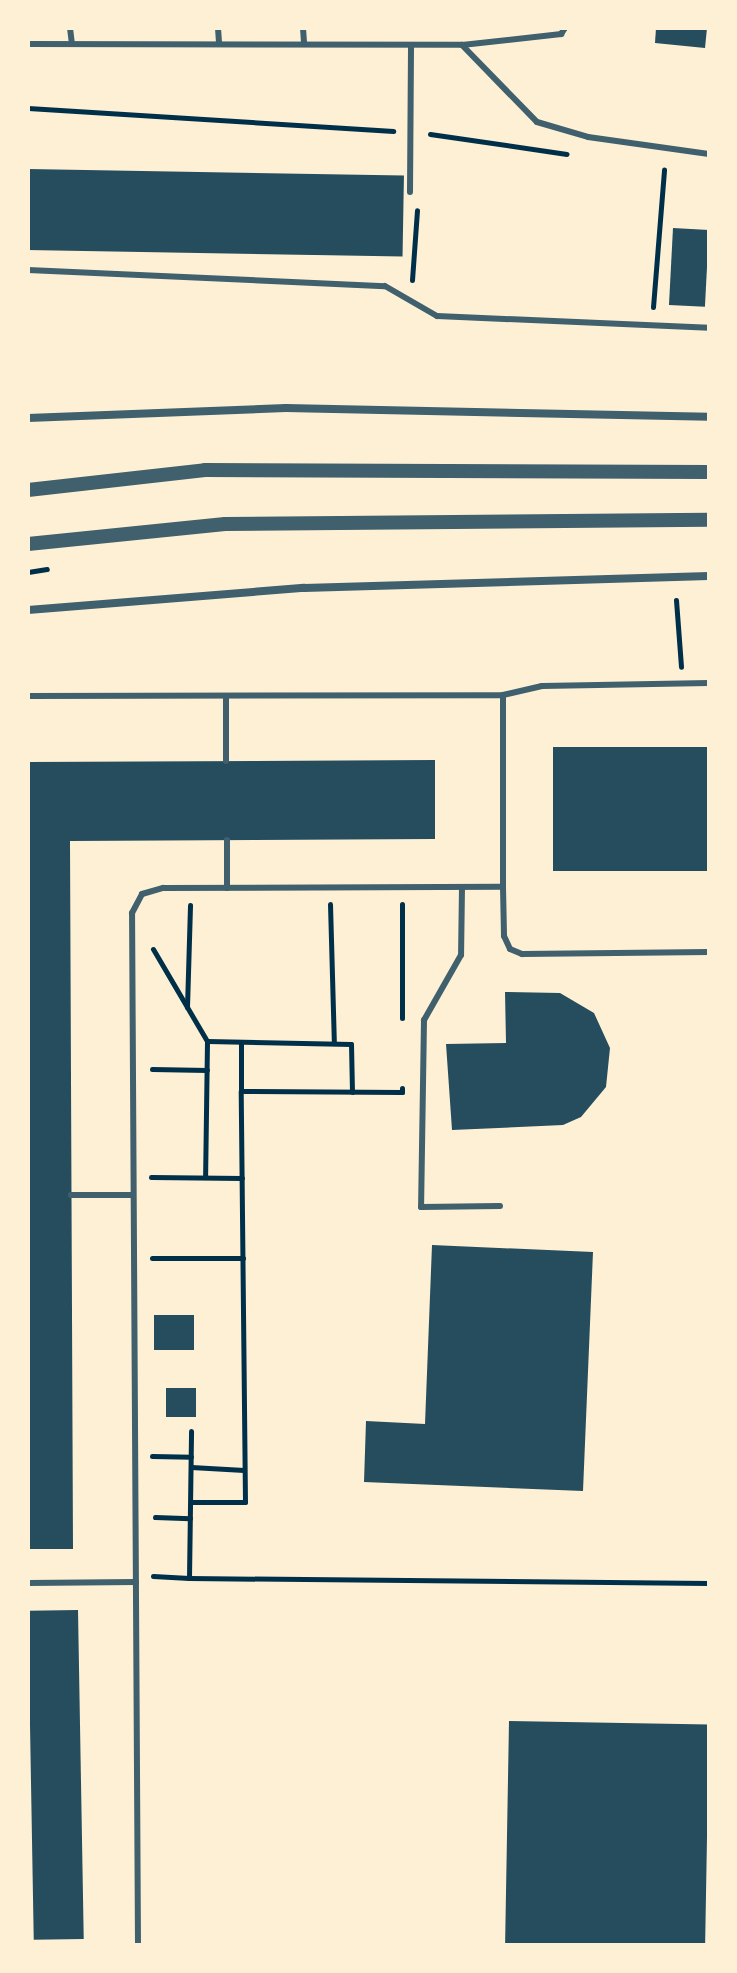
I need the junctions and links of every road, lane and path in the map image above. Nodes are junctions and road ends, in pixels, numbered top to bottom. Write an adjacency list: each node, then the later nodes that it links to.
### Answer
1 (70, 28): 6 (lane)
2 (218, 28): 7 (lane)
3 (303, 28): 8 (lane)
4 (565, 28): 10 (lane)
5 (28, 44): 6 (lane)
6 (72, 44): 7 (lane)
7 (219, 44): 8 (lane)
8 (304, 44): 9 (lane)
9 (411, 45): 10 (lane); 12 (lane)
10 (462, 45): 13 (lane)
11 (28, 108): 12 (path)
12 (410, 132): 14 (path); 18 (lane)
13 (709, 154)
14 (573, 155)
15 (649, 166): 16 (path)
16 (664, 169): 17 (path); 22 (path)
17 (679, 170)
18 (410, 192)
19 (417, 207): 21 (path)
20 (28, 270): 21 (lane)
21 (411, 297): 22 (lane)
22 (651, 327): 23 (lane)
23 (709, 328)
24 (709, 417): 25 (street)
25 (28, 418)
26 (709, 472): 27 (street)
27 (28, 490)
28 (709, 520): 29 (street)
29 (28, 544)
30 (709, 576): 32 (street)
31 (676, 600): 34 (path)
32 (28, 610)
33 (709, 683): 34 (lane)
34 (682, 684): 35 (lane)
35 (503, 695): 37 (lane); 43 (lane)
36 (28, 696): 37 (lane)
37 (226, 696): 38 (lane)
38 (226, 761)
39 (227, 840): 45 (lane)
40 (330, 887): 41 (lane); 45 (lane); 52 (path)
41 (402, 887): 42 (lane); 49 (path)
42 (462, 887): 43 (lane); 63 (lane)
43 (503, 887): 47 (lane)
44 (190, 888): 45 (lane); 46 (lane); 48 (path)
45 (227, 888)
46 (132, 913): 48 (path); 53 (lane)
47 (709, 952)
48 (187, 1008): 50 (path)
49 (402, 1029)
50 (207, 1041): 51 (path); 54 (path)
51 (241, 1042): 52 (path); 56 (path)
52 (334, 1043): 57 (path)
53 (132, 1069): 54 (path); 58 (lane)
54 (207, 1070): 59 (path)
55 (402, 1076): 57 (path)
56 (241, 1091): 57 (path); 60 (path)
57 (352, 1092)
58 (133, 1177): 59 (path); 62 (lane)
59 (205, 1177): 60 (path)
60 (242, 1178): 65 (path)
61 (71, 1195): 62 (lane)
62 (133, 1195): 64 (lane)
63 (500, 1206)
64 (134, 1258): 65 (path); 67 (lane)
65 (243, 1258): 70 (path)
66 (191, 1431): 68 (path)
67 (135, 1455): 68 (path); 72 (lane)
68 (191, 1457): 69 (path)
69 (191, 1467): 70 (path); 71 (path)
70 (244, 1470): 71 (path)
71 (191, 1502): 73 (path)
72 (135, 1516): 73 (path); 75 (lane)
73 (190, 1518): 74 (path)
74 (189, 1578): 75 (path); 77 (path)
75 (136, 1579): 76 (lane); 78 (lane)
76 (28, 1583)
77 (709, 1583)
78 (138, 1945)

